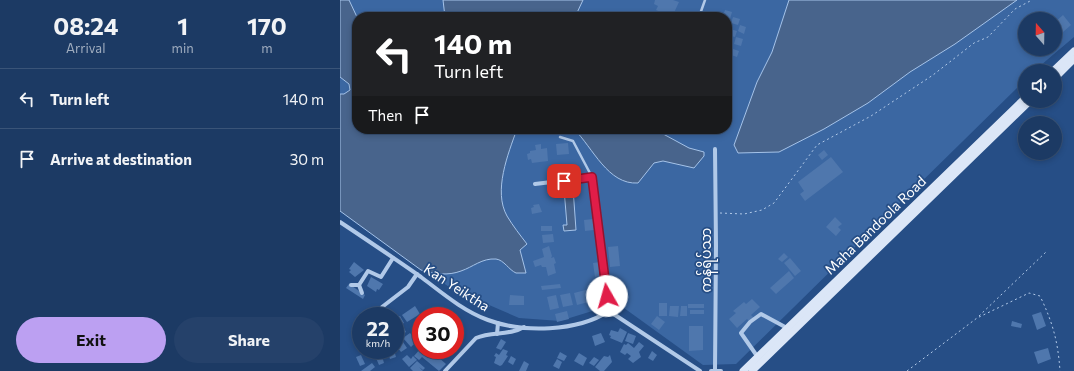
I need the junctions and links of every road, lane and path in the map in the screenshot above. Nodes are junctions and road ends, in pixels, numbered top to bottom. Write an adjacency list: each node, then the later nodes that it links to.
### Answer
1 (704, 0): 3 (lane)
2 (1032, 0): 14 (path)
3 (700, 12)
4 (1074, 51): 6 (main road)
5 (1074, 59): 7 (main road)
6 (1060, 64)
7 (1062, 71)
8 (1018, 105): 27 (main road, Maha Bandoola Road)
9 (1023, 108): 36 (main road, Maha Bandoola Road)
10 (560, 137): 12 (lane)
11 (715, 149): 14 (street, ကန်ရိပ်သာ)
12 (592, 177): 13 (street); 23 (street)
13 (535, 184)
14 (716, 213): 30 (street, ကန်ရိပ်သာ)
15 (340, 222): 17 (street, Kan Yeiktha)
16 (1046, 252): 24 (path)
17 (393, 258): 18 (street, Kan Yeiktha); 20 (street)
18 (417, 274): 22 (street); 25 (street, Kan Yeiktha)
19 (351, 285): 20 (street)
20 (359, 285): 21 (street)
21 (362, 293)
22 (382, 307)
23 (609, 311): 26 (street, Kan Yeiktha); 32 (street)
24 (977, 318): 37 (path); 38 (path)
25 (498, 323): 26 (street, Kan Yeiktha); 28 (street)
26 (524, 327): 28 (street)
27 (787, 328): 29 (main road, Maha Bandoola Road); 29 (street)
28 (497, 334): 31 (street)
29 (757, 356): 35 (main road, Maha Bandoola Road)
30 (715, 370): 33 (street); 34 (street)
31 (444, 371)
32 (700, 371)
33 (710, 371)
34 (721, 371)
35 (743, 371)
36 (752, 371)
37 (907, 371)
38 (1060, 371)

